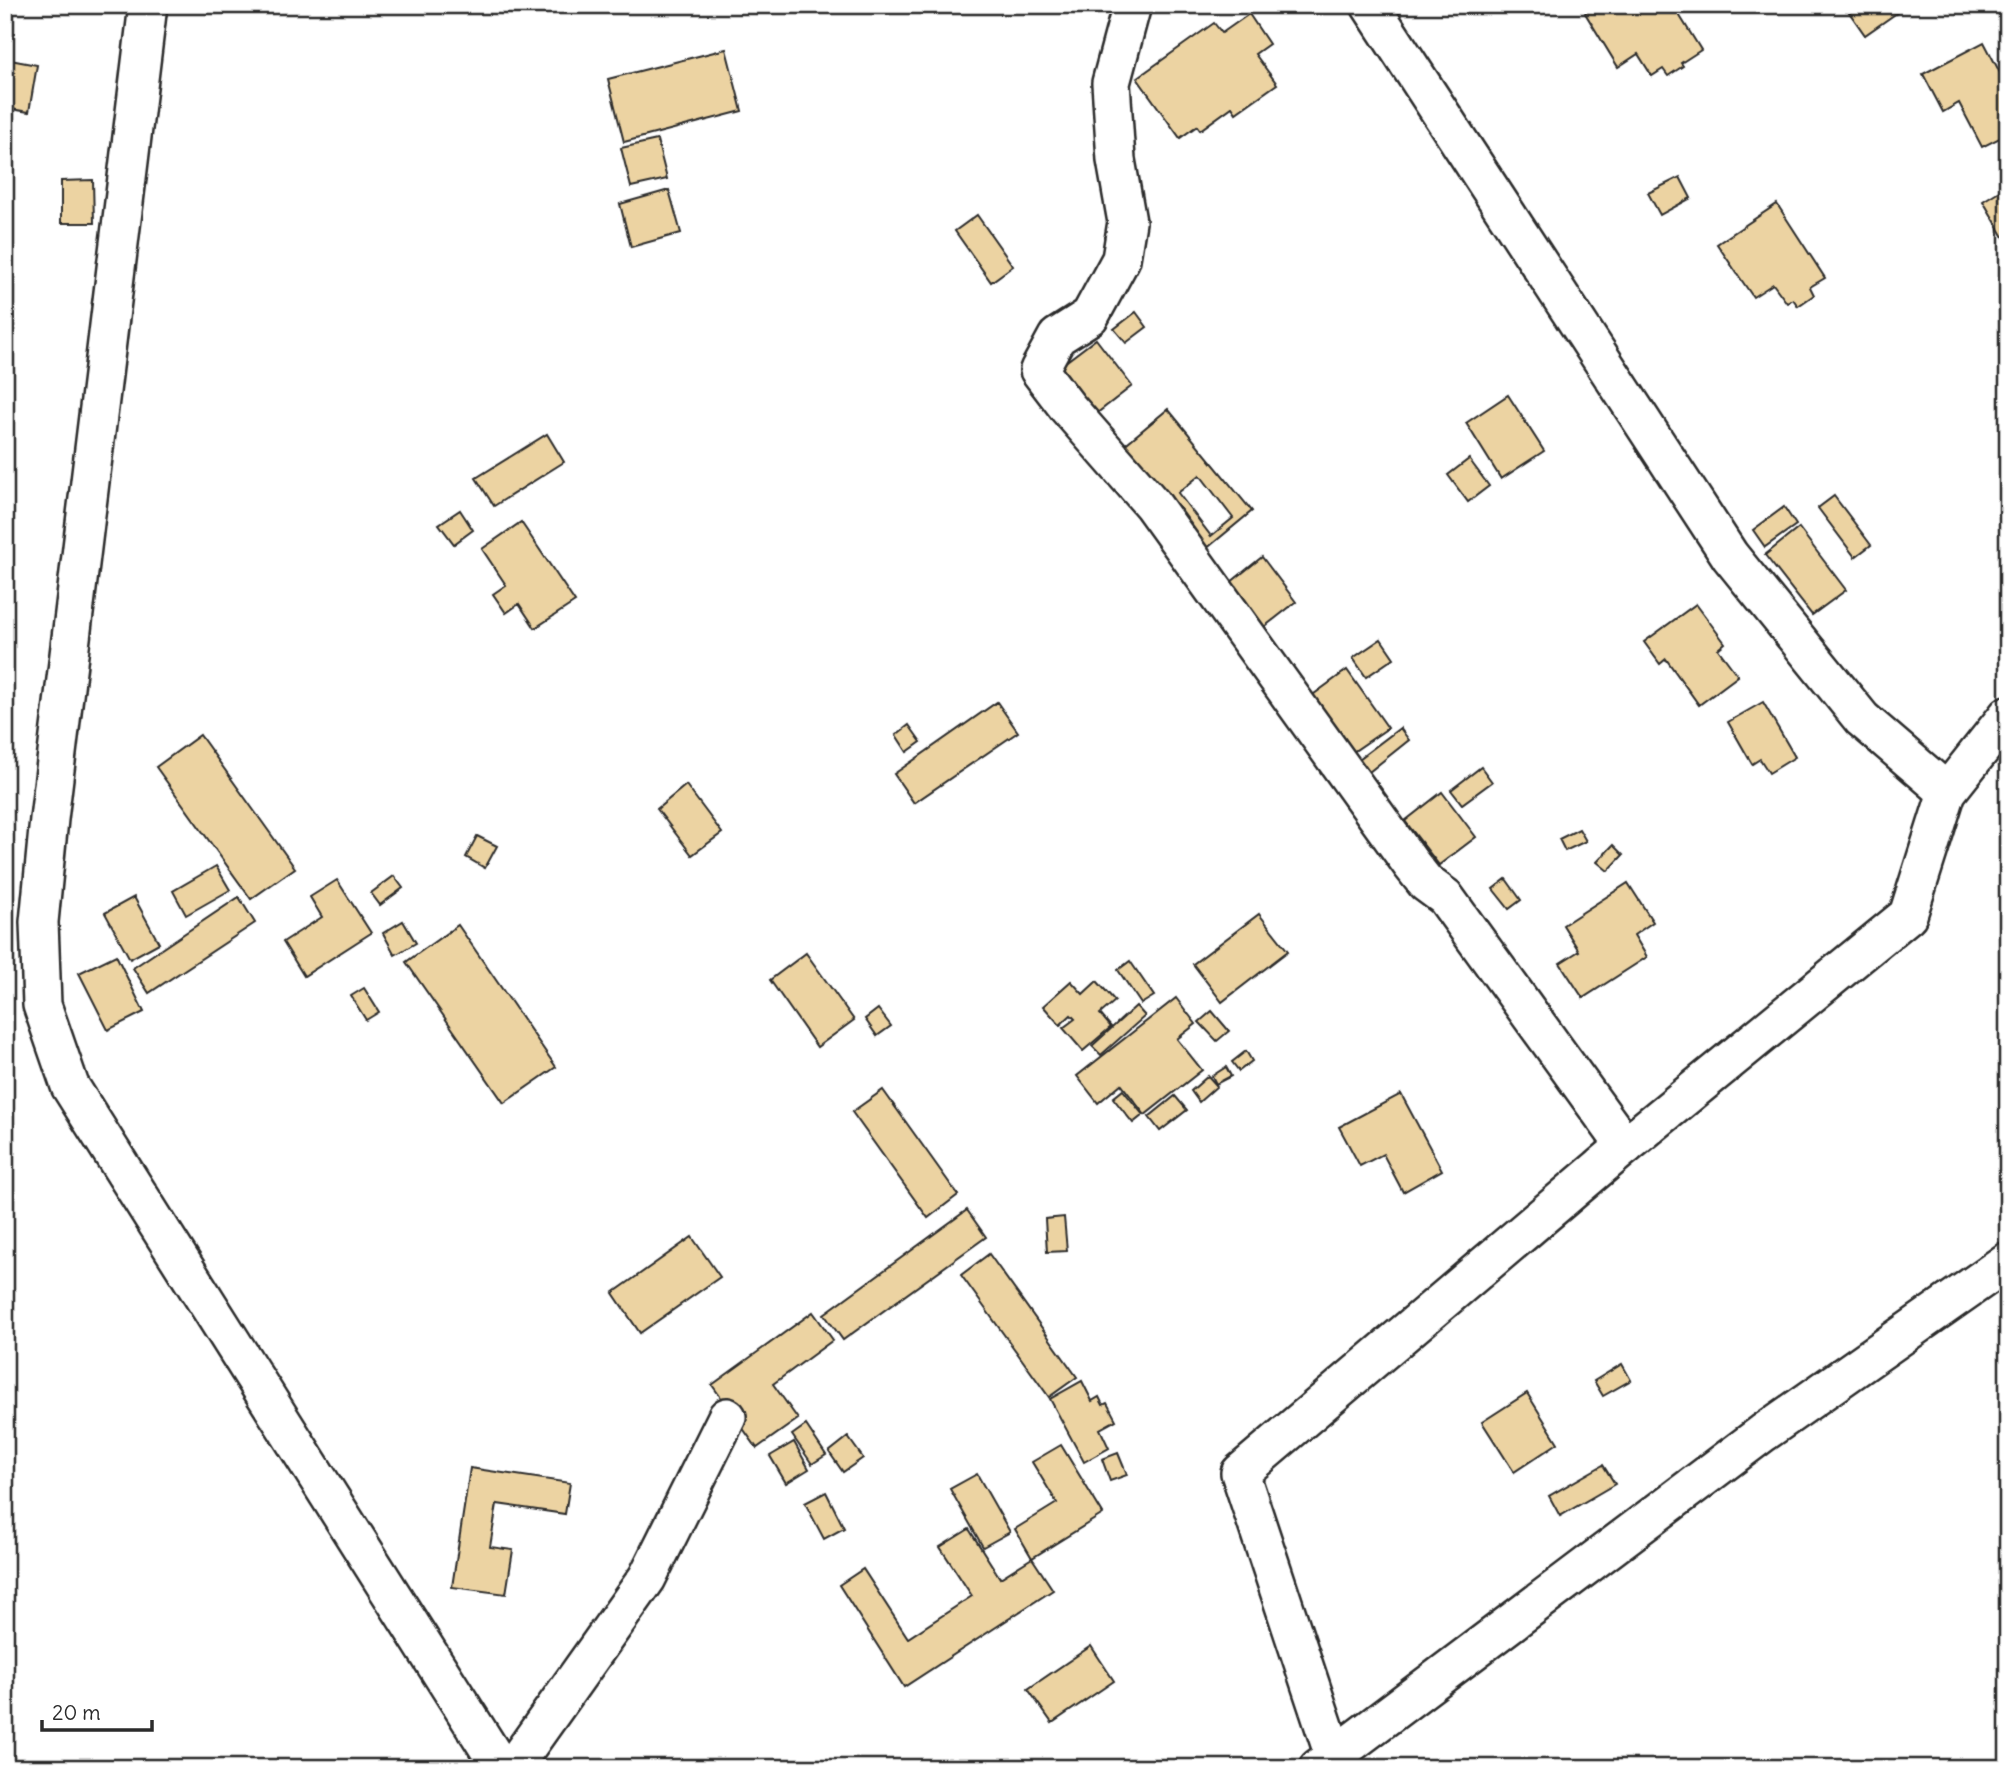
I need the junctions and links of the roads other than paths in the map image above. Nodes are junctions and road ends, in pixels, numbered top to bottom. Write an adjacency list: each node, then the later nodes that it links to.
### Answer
1 (148, 5): 10 (street)
2 (1132, 5): 6 (street)
3 (1382, 10): 5 (street)
4 (2008, 715): 5 (street)
5 (1947, 792): 6 (street)
6 (1625, 1146): 9 (street)
7 (2008, 1261): 9 (street)
8 (727, 1417): 11 (street)
9 (1326, 1762)
10 (501, 1768)
11 (512, 1768)

